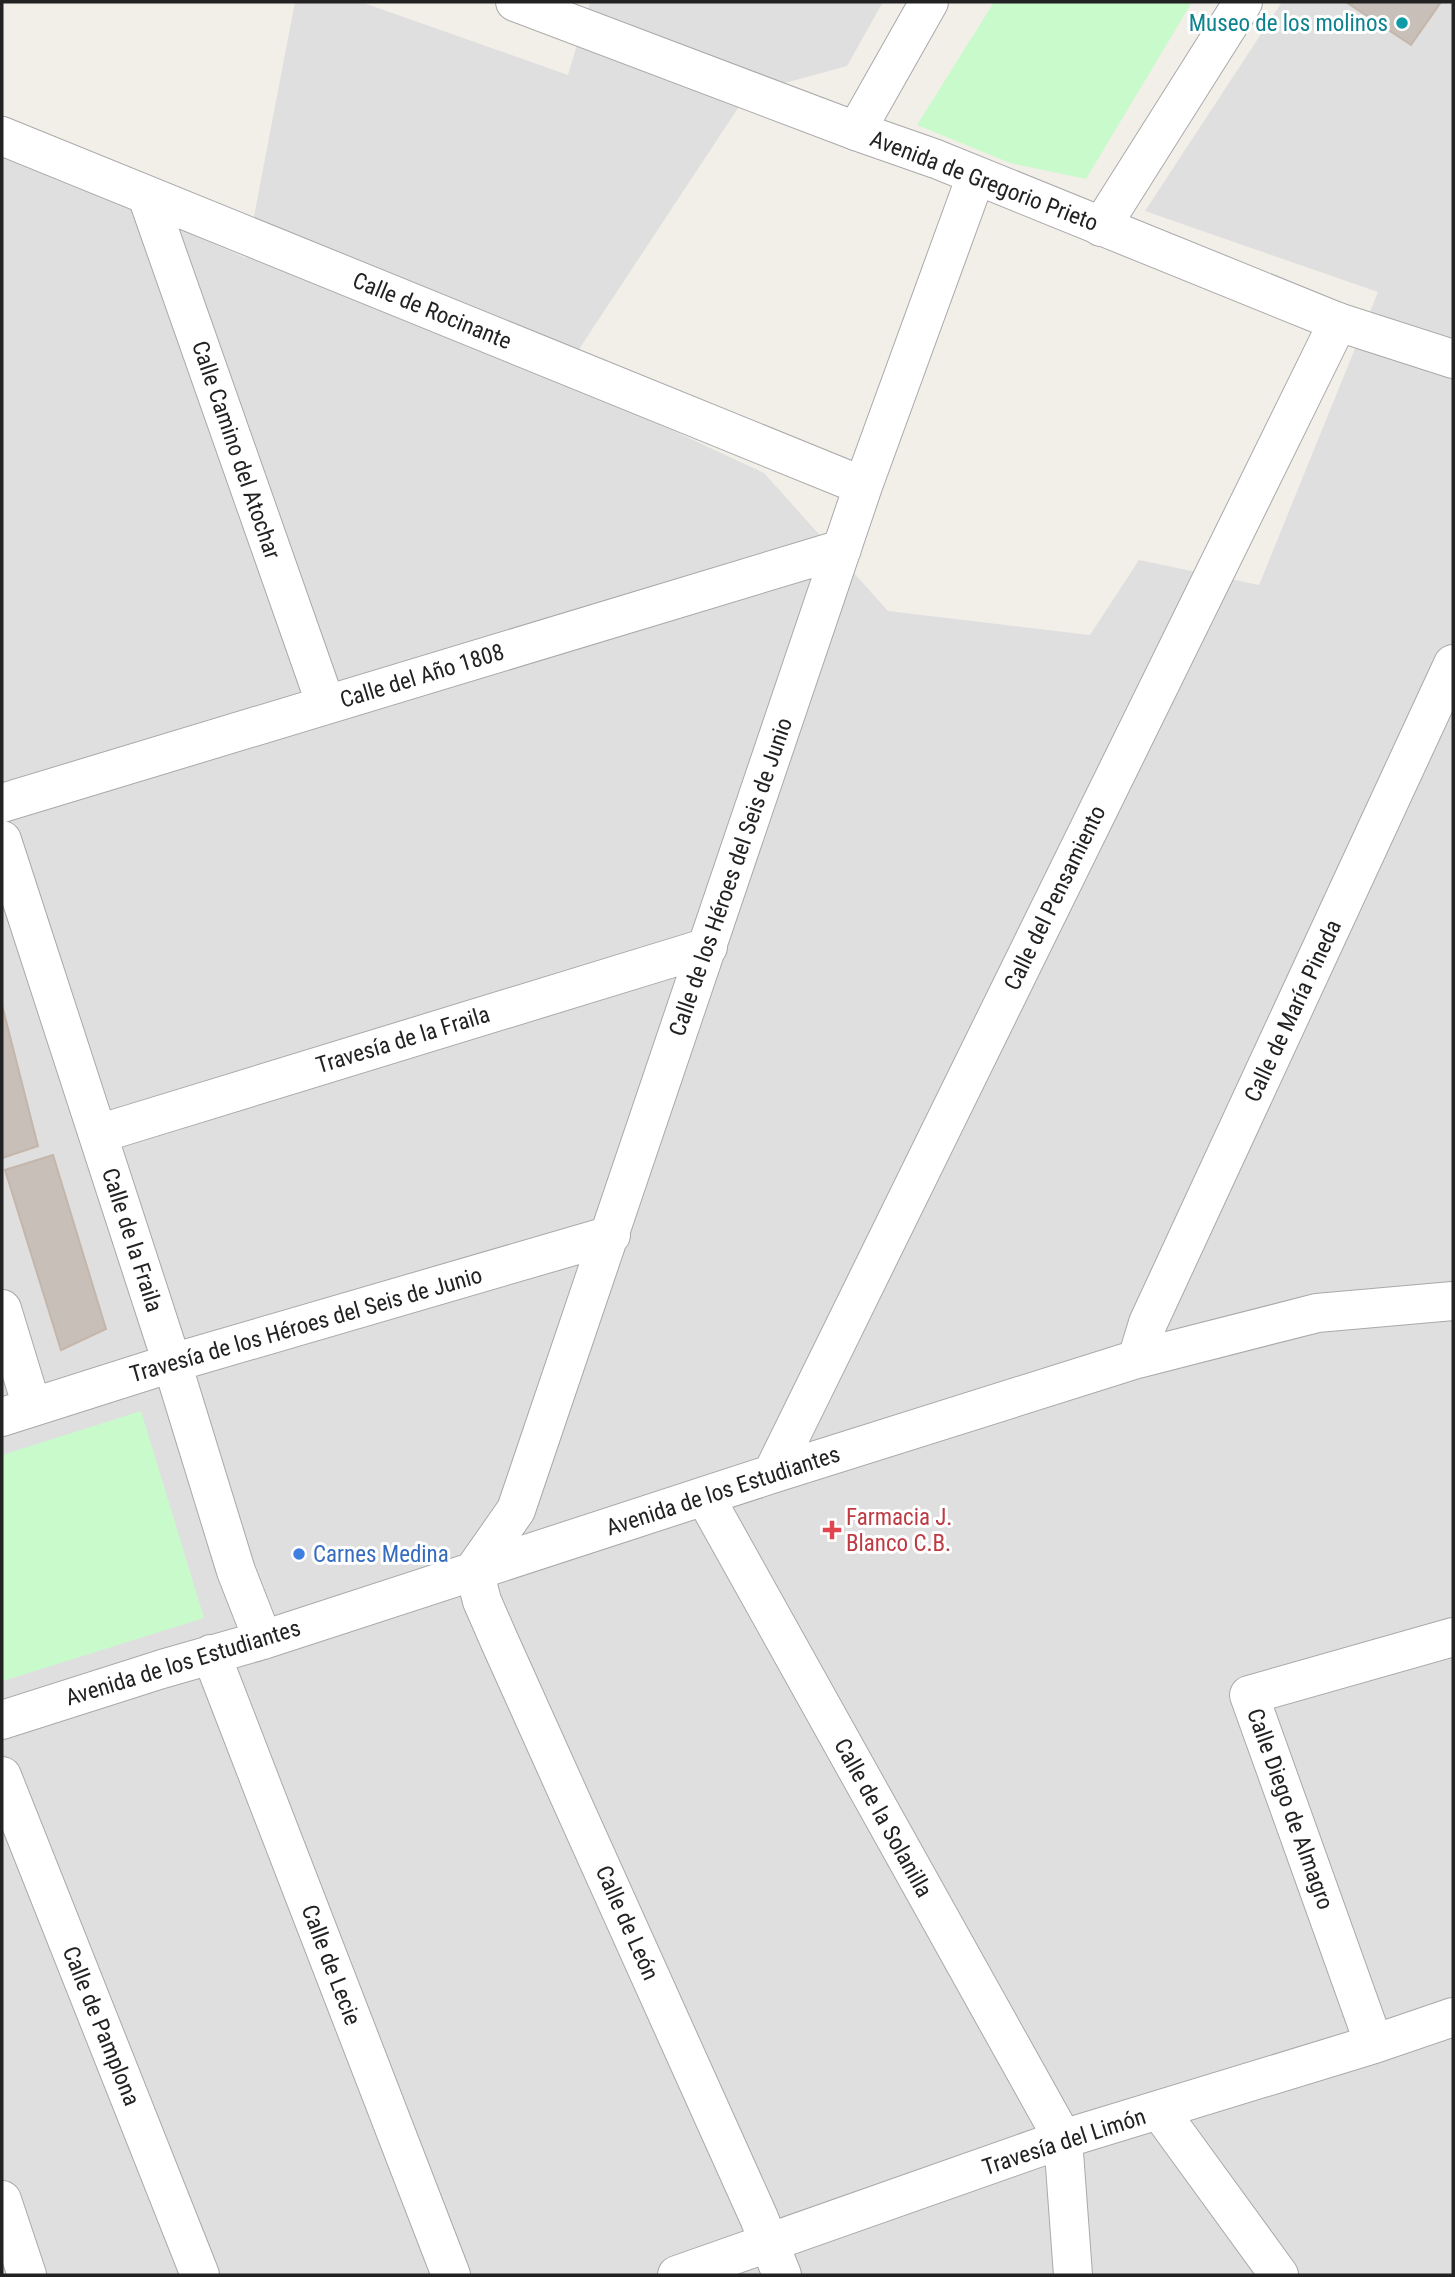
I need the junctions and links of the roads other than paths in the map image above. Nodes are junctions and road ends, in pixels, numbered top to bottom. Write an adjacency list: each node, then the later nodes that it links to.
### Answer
1 (514, 2): 4 (street, Avenida de Gregorio Prieto)
2 (929, 2): 4 (street)
3 (1243, 2): 8 (street)
4 (856, 131): 6 (street, Avenida de Gregorio Prieto)
5 (2, 136): 7 (street, Calle de Rocinante)
6 (976, 176): 8 (street, Avenida de Gregorio Prieto); 11 (street, Calle de los Héroes del Seis de Junio)
7 (146, 196): 11 (street, Calle de Rocinante); 14 (street, Calle Camino del Atochar)
8 (1101, 227): 9 (street, Avenida de Gregorio Prieto)
9 (1338, 322): 10 (street, Avenida de Gregorio Prieto); 26 (street, Calle del Pensamiento)
10 (1450, 349)
11 (863, 486): 12 (street, Calle de los Héroes del Seis de Junio)
12 (842, 549): 14 (street, Calle del Año 1808); 18 (street, Calle de los Héroes del Seis de Junio)
13 (1453, 664): 23 (street, Calle de María Pineda)
14 (326, 705): 15 (street, Calle del Año 1808)
15 (2, 803)
16 (2, 840): 17 (street, Calle de la Fraila)
17 (15, 926): 19 (street, Calle de la Fraila)
18 (708, 947): 19 (street, Travesía de la Fraila); 20 (street, Calle de los Héroes del Seis de Junio)
19 (98, 1134): 24 (street, Calle de la Fraila)
20 (611, 1235): 24 (street, Travesía de los Héroes del Seis de Junio); 28 (street, Calle de los Héroes del Seis de Junio)
21 (1453, 1301): 23 (street, Avenida de los Estudiantes)
22 (2, 1309): 25 (street)
23 (1138, 1359): 26 (street, Avenida de los Estudiantes)
24 (172, 1363): 25 (street, Travesía de los Héroes del Seis de Junio); 30 (street, Calle de la Fraila)
25 (17, 1412)
26 (772, 1474): 27 (street, Avenida de los Estudiantes)
27 (705, 1497): 28 (street, Avenida de los Estudiantes); 37 (street, Calle de la Solanilla)
28 (474, 1570): 30 (street, Avenida de los Estudiantes); 39 (street, Calle de León)
29 (1453, 1637): 35 (street, Calle Diego de Almagro)
30 (263, 1640): 31 (street, Avenida de los Estudiantes)
31 (211, 1654): 32 (street, Avenida de los Estudiantes); 42 (street, Calle de Lecie)
32 (2, 1720)
33 (2, 1776): 41 (street, Calle de Pamplona)
34 (1453, 2017): 35 (street, Travesía del Limón)
35 (1374, 2044): 36 (street, Travesía del Limón)
36 (1159, 2110): 37 (street, Travesía del Limón); 45 (street)
37 (1063, 2139): 39 (street, Travesía del Limón); 44 (street)
38 (2, 2200): 40 (street)
39 (776, 2259): 43 (street, Travesía del Limón)
40 (27, 2275)
41 (200, 2275)
42 (452, 2275)
43 (677, 2275)
44 (1073, 2275)
45 (1279, 2275)

